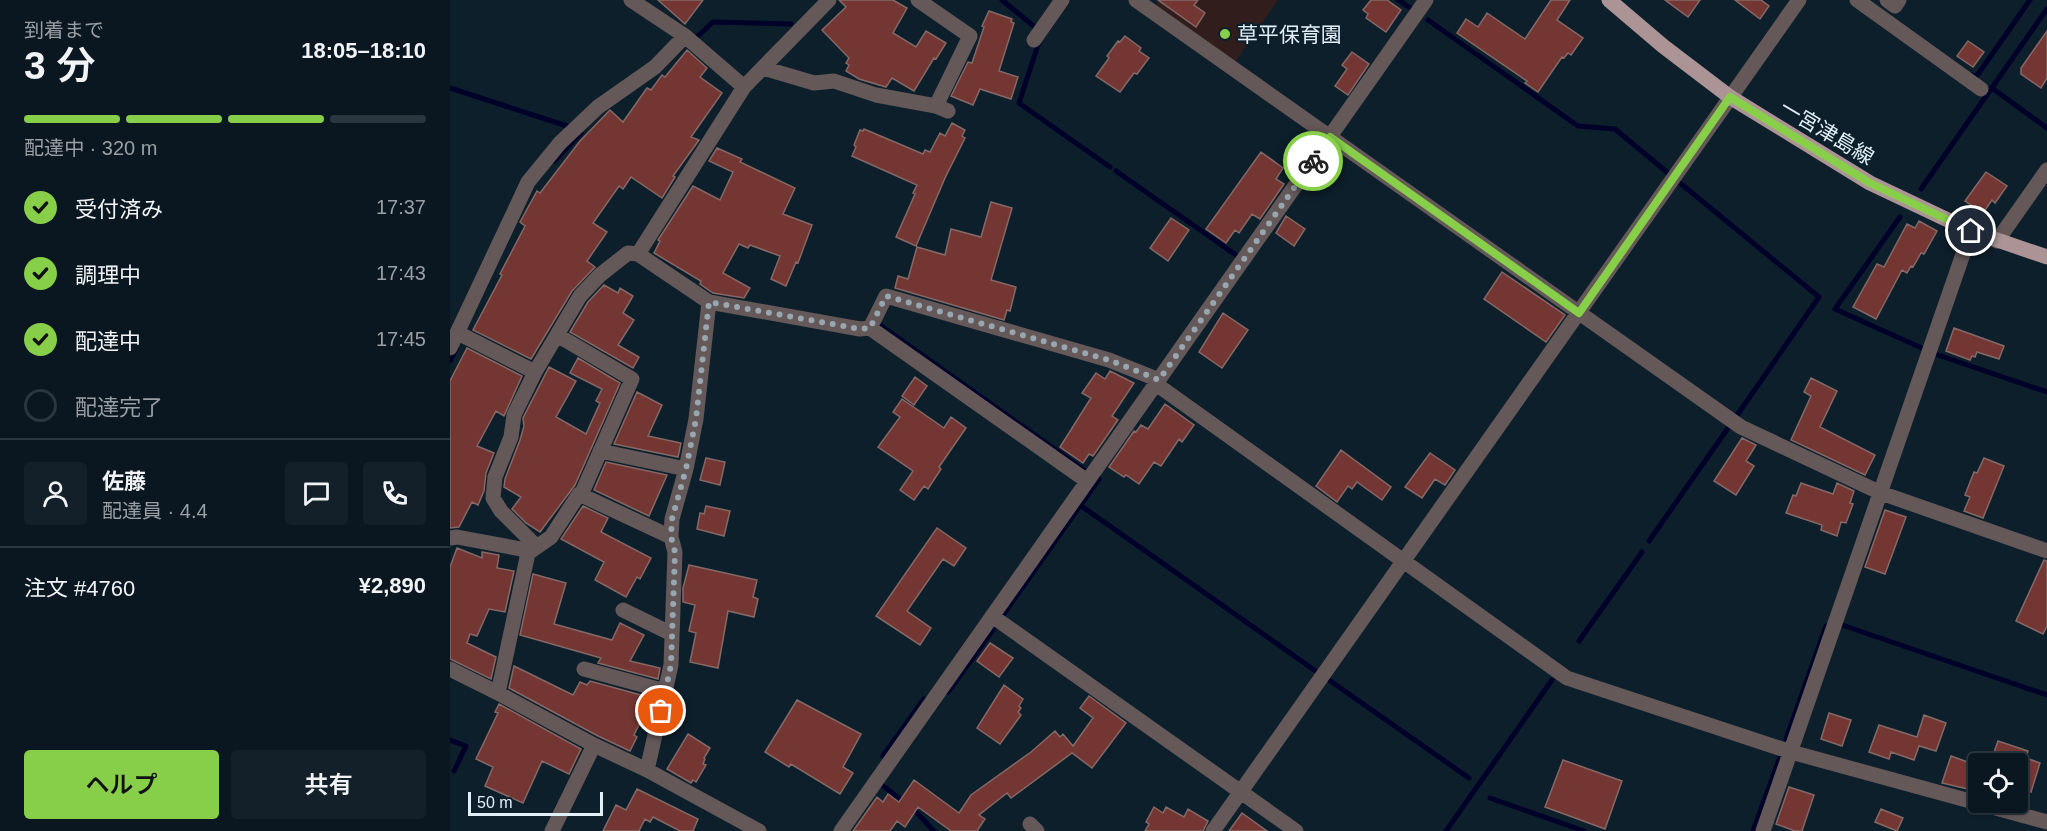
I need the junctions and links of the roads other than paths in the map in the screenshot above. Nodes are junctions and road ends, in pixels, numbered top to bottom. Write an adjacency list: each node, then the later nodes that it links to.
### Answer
1 (634, 0): 12 (street)
2 (829, 0): 14 (street)
3 (918, 0): 14 (street)
4 (1062, 0): 13 (street)
5 (1136, 0): 18 (street)
6 (1426, 0): 18 (street)
7 (1610, 0): 17 (main road, 一宮津島線)
8 (1799, 0): 17 (street)
9 (1857, 0): 16 (street)
10 (1887, 0): 11 (street)
11 (1899, 0)
12 (685, 36): 15 (street); 27 (street)
13 (1034, 40)
14 (763, 68): 15 (street)
15 (744, 87): 22 (street)
16 (1981, 88)
17 (1730, 97): 20 (main road, 一宮津島線); 25 (street)
18 (1330, 137): 25 (street); 31 (street)
19 (2047, 170): 21 (street)
20 (1971, 231): 21 (main road, 一宮津島線); 35 (street)
21 (1997, 241): 23 (main road, 一宮津島線)
22 (638, 254): 24 (street); 28 (street)
23 (2047, 257)
24 (709, 302): 26 (street); 33 (street)
25 (1579, 313): 35 (street); 41 (street)
26 (870, 328): 31 (street); 34 (street)
27 (458, 333): 29 (street); 30 (street)
28 (557, 335): 30 (street); 32 (street)
29 (450, 348)
30 (535, 372): 39 (street)
31 (1157, 382): 34 (street); 41 (street)
32 (600, 451): 33 (street); 36 (street)
33 (686, 469): 37 (street)
34 (1087, 481): 43 (street)
35 (1881, 494): 40 (street); 50 (street)
36 (581, 495): 37 (street); 39 (street)
37 (671, 537): 44 (street)
38 (450, 538): 39 (street)
39 (533, 550): 48 (street)
40 (2047, 551)
41 (1404, 561): 50 (street); 52 (street)
42 (623, 610): 44 (street)
43 (992, 616): 52 (street); 56 (street)
44 (672, 634): 47 (street)
45 (450, 669): 48 (street)
46 (584, 669): 47 (street)
47 (665, 691): 51 (street)
48 (498, 693): 49 (street)
49 (594, 745): 51 (street); 54 (street)
50 (1791, 752): 53 (street); 59 (street)
51 (647, 770): 55 (street)
52 (1240, 793): 57 (street); 58 (street)
53 (2047, 822)
54 (552, 831)
55 (759, 831)
56 (841, 831)
57 (1213, 831)
58 (1296, 831)
59 (1763, 831)

